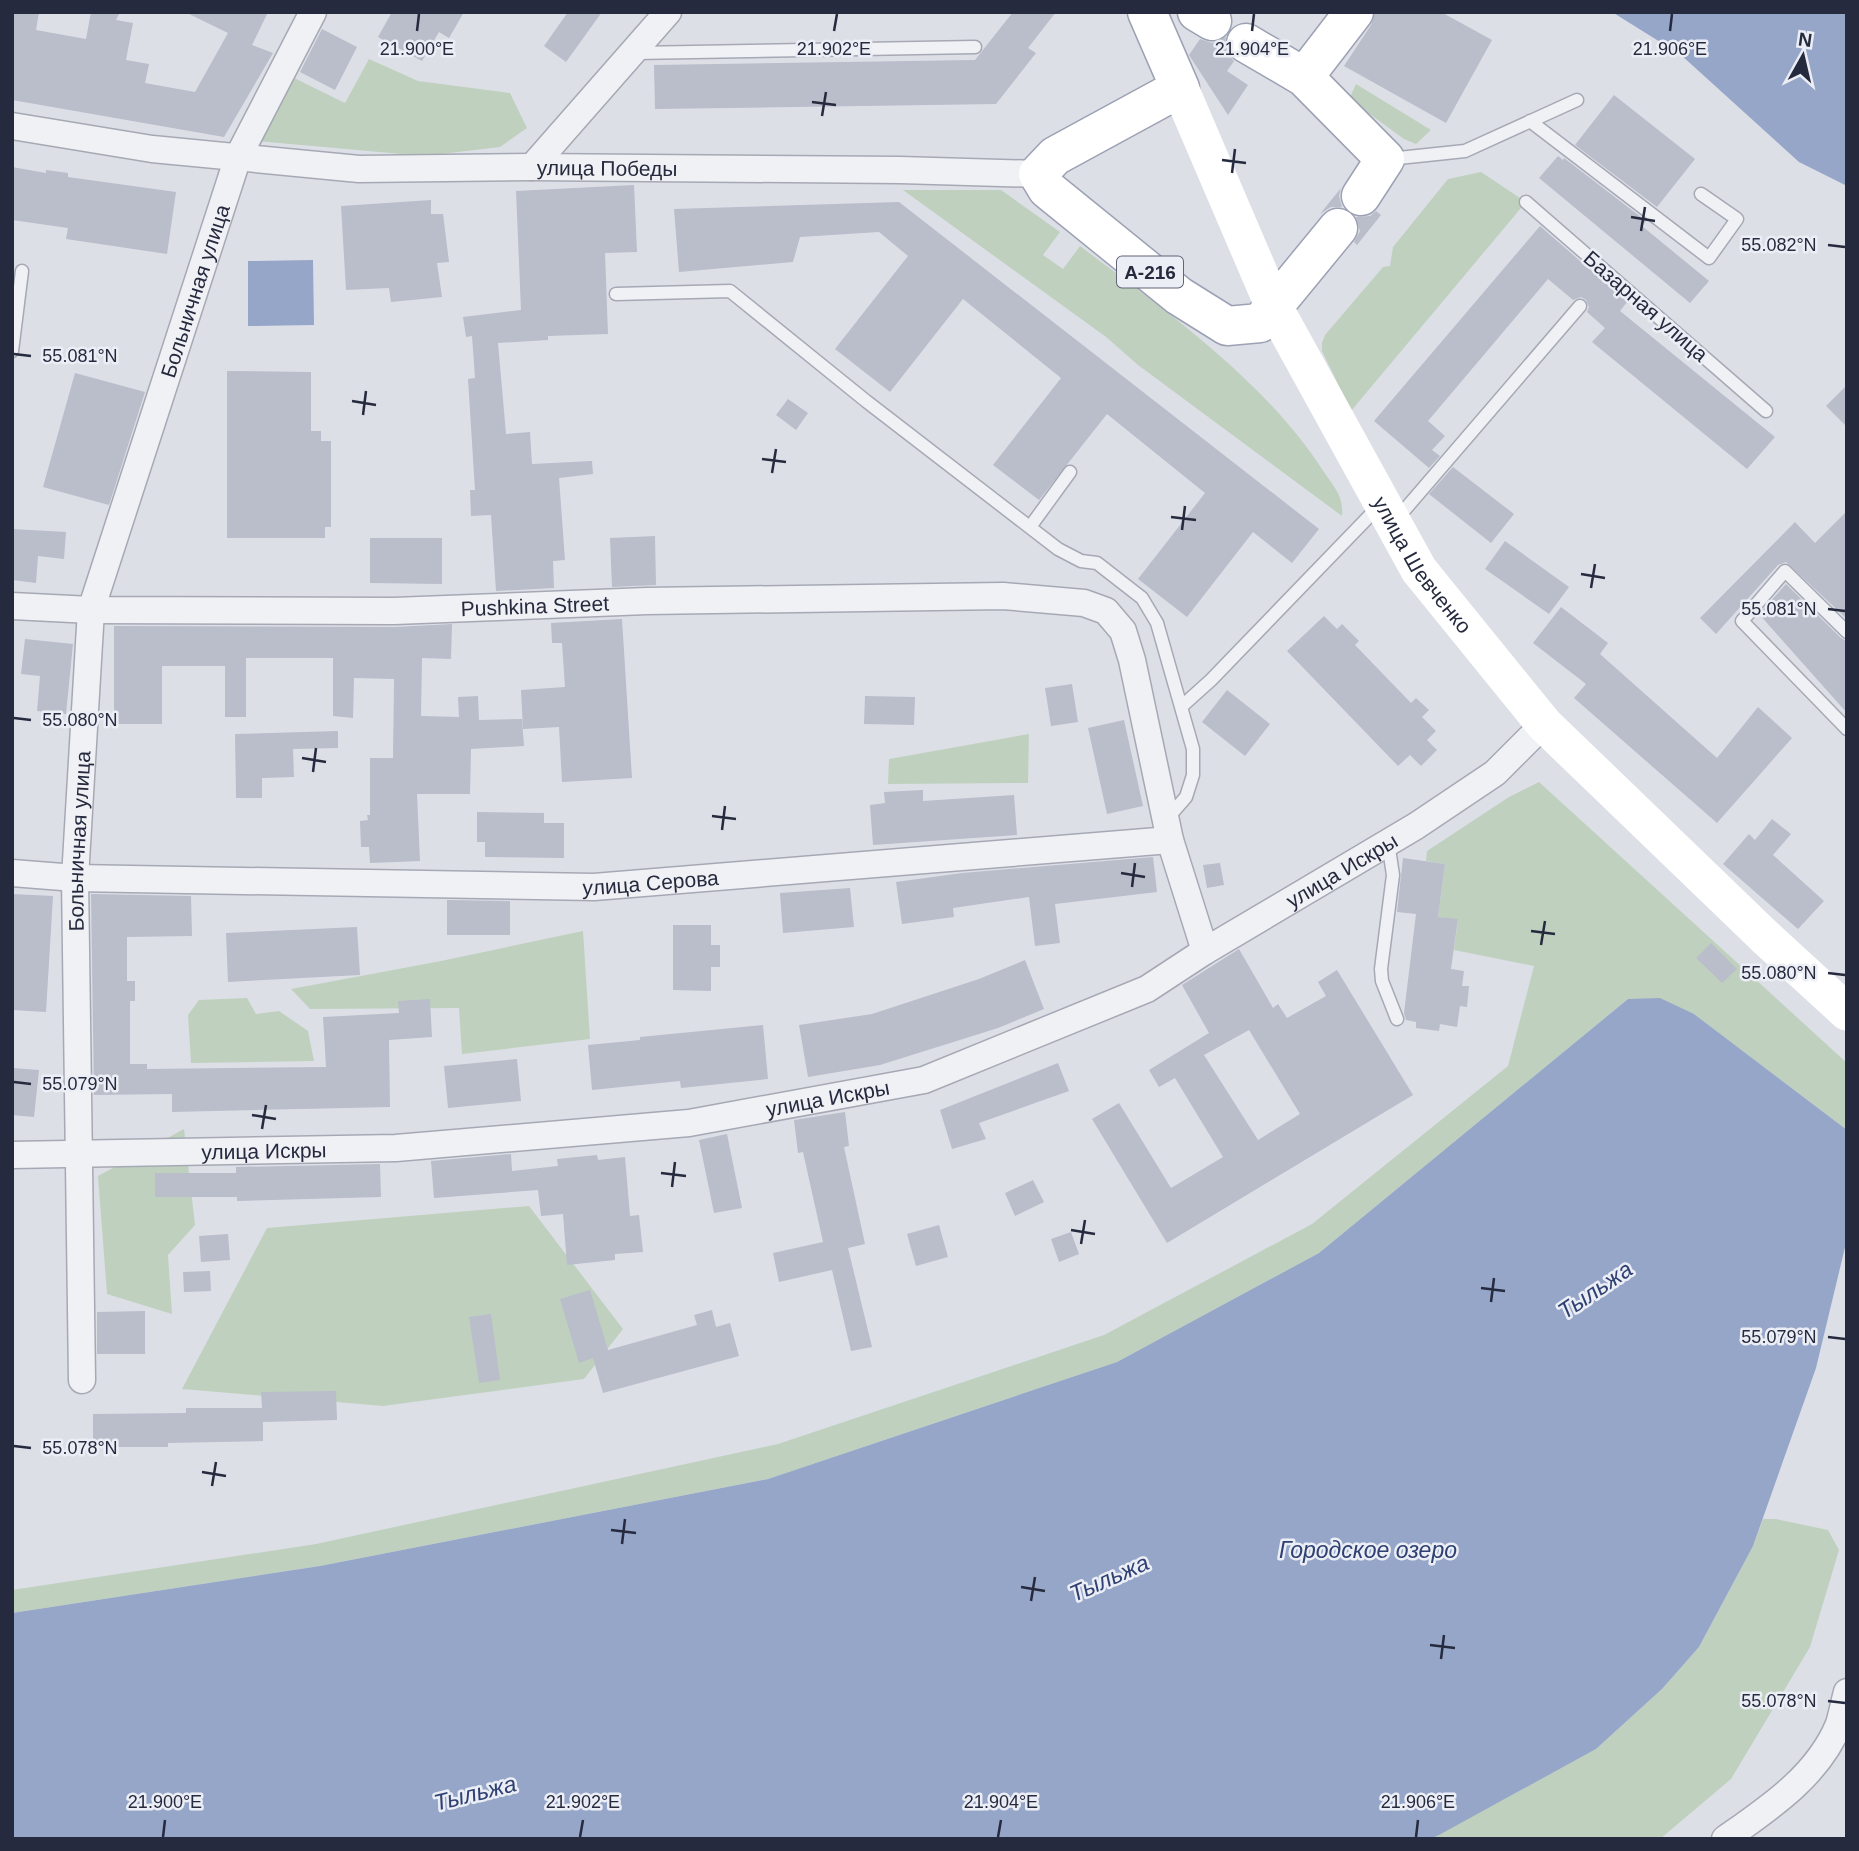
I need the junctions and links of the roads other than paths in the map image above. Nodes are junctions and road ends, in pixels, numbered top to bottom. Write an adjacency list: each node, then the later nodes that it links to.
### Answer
1 (313, 12): 13 (street, Больничная улица)
2 (668, 12): 7 (street)
3 (1147, 12): 9 (main road, улица Шевченко)
4 (1354, 12): 8 (main road)
5 (1246, 43): 8 (main road)
6 (975, 47): 7 (lane)
7 (631, 53): 15 (street)
8 (1304, 77): 14 (main road)
9 (1180, 88): 16 (main road); 23 (main road, улица Шевченко)
10 (1577, 100): 11 (lane)
11 (1530, 121): 14 (lane); 17 (lane)
12 (12, 126): 13 (street, улица Победы)
13 (238, 157): 15 (street, улица Победы); 31 (street, Больничная улица)
14 (1385, 159): 18 (main road)
15 (532, 167): 16 (street, улица Победы)
16 (1038, 174): 23 (main road, А-216)
17 (1701, 194)
18 (1361, 196)
19 (1526, 202): 26 (lane, Базарная улица)
20 (1338, 228): 23 (main road, А-216)
21 (22, 271): 25 (lane)
22 (615, 294): 29 (lane)
23 (1273, 305): 28 (main road, улица Шевченко)
24 (1580, 306): 28 (lane)
25 (12, 351)
26 (1766, 411)
27 (1070, 472): 29 (lane)
28 (1388, 512): 33 (lane); 34 (main road, улица Шевченко)
29 (1030, 527): 33 (lane)
30 (12, 606): 31 (street, Pushkina Street)
31 (92, 610): 36 (street, Pushkina Street); 39 (street, Больничная улица)
32 (1847, 632): 35 (lane)
33 (1181, 707): 36 (lane)
34 (1544, 724): 37 (street, улица Искры); 41 (main road, улица Шевченко)
35 (1847, 729)
36 (1168, 830): 39 (street, улица Серова); 40 (street)
37 (1388, 841): 40 (street, улица Искры); 42 (lane)
38 (12, 873): 39 (street, улица Серова)
39 (75, 878): 43 (street, Больничная улица)
40 (1205, 951): 43 (street, улица Искры)
41 (1847, 1012)
42 (1398, 1019)
43 (78, 1154): 44 (street, улица Искры); 45 (street, Больничная улица)
44 (12, 1155)
45 (82, 1380)
46 (1847, 1692): 47 (street)
47 (1725, 1839)

